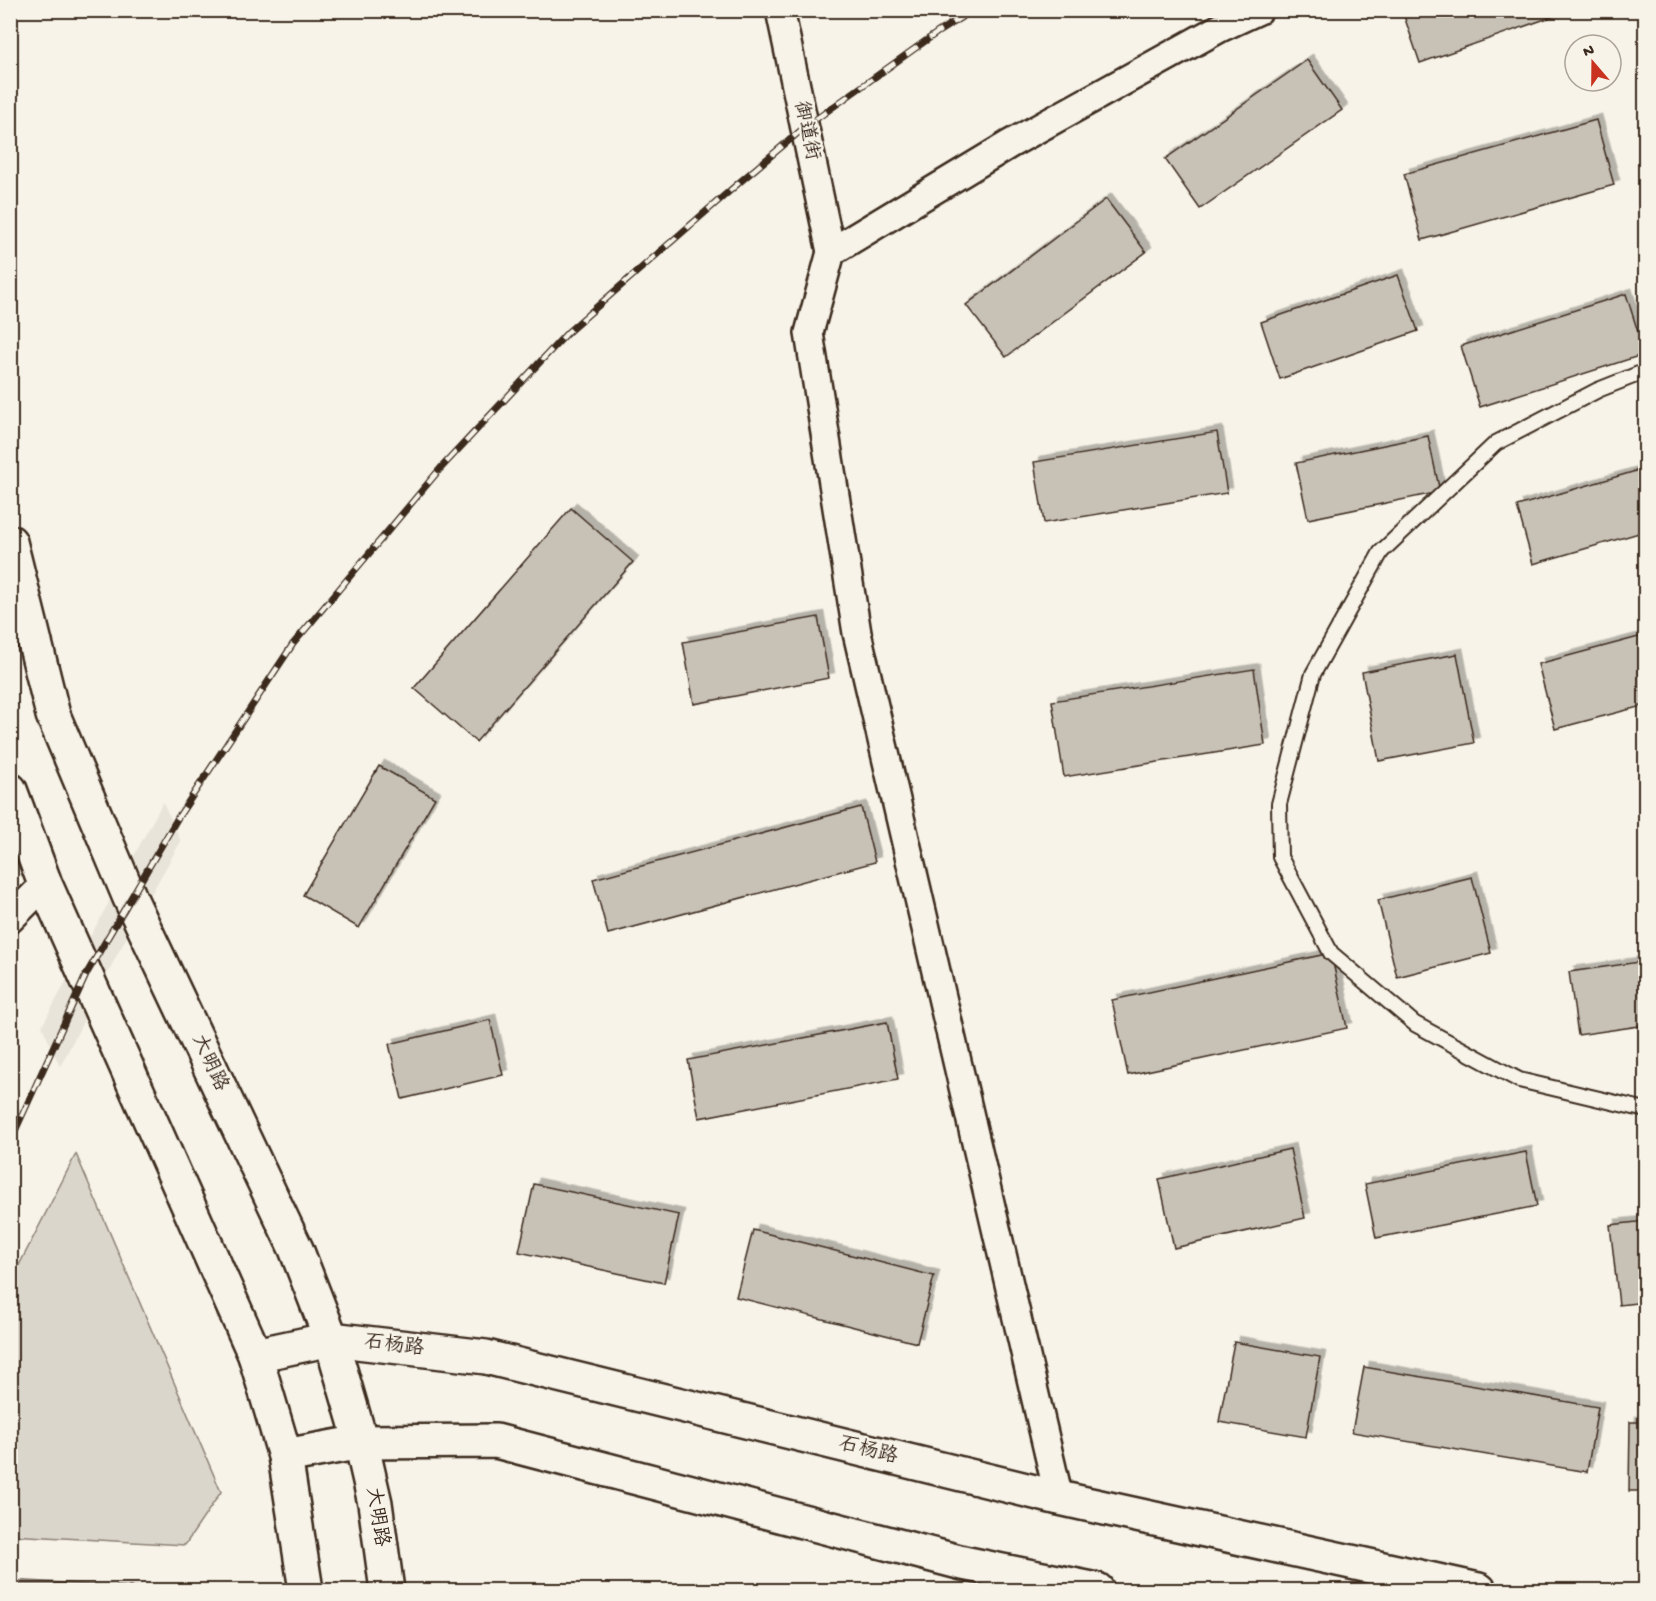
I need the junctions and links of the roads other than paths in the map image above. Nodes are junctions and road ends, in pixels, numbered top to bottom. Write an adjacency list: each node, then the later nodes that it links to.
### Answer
1 (780, 10): 3 (street, 御道街)
2 (1259, 10): 3 (street)
3 (831, 252): 14 (street)
4 (1646, 371): 9 (lane)
5 (10, 542): 10 (main road, 大明路)
6 (10, 790): 7 (main road)
7 (45, 884): 8 (street); 11 (main road)
8 (10, 919)
9 (1646, 1110)
10 (331, 1339): 11 (main road, 石杨路); 12 (main road, 大明路); 14 (main road, 石杨路)
11 (255, 1354): 13 (main road)
12 (361, 1442): 13 (main road); 16 (main road, 大明路); 17 (main road)
13 (285, 1456): 15 (main road)
14 (1059, 1498): 18 (main road, 石杨路)
15 (306, 1590)
16 (387, 1590)
17 (1097, 1590)
18 (1479, 1590)

